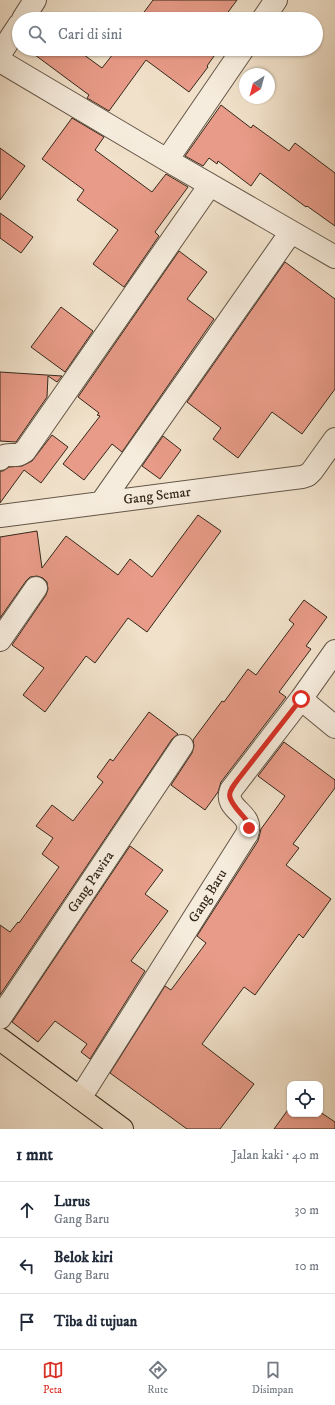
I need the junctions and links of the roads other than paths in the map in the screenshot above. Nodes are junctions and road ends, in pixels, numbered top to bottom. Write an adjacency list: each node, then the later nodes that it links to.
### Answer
1 (35, 0): 3 (street)
2 (276, 0): 4 (street)
3 (27, 12)
4 (268, 12)
5 (12, 36): 6 (street)
6 (0, 54)
7 (238, 56): 9 (street)
8 (0, 61): 9 (street)
9 (167, 160): 10 (street)
10 (210, 185): 11 (street); 14 (street)
11 (291, 232): 12 (street); 15 (street)
12 (335, 257)
13 (335, 439): 15 (street, Gang Semar)
14 (0, 459)
15 (101, 503): 16 (street, Gang Semar)
16 (0, 516)
17 (36, 588): 18 (street)
18 (0, 640)
19 (335, 651): 20 (street)
20 (301, 699): 21 (street); 25 (street, Gang Baru)
21 (335, 728)
22 (182, 746): 23 (street, Gang Pawira)
23 (0, 1018)
24 (0, 1039): 25 (highway)
25 (80, 1098): 26 (highway)
26 (122, 1129)

